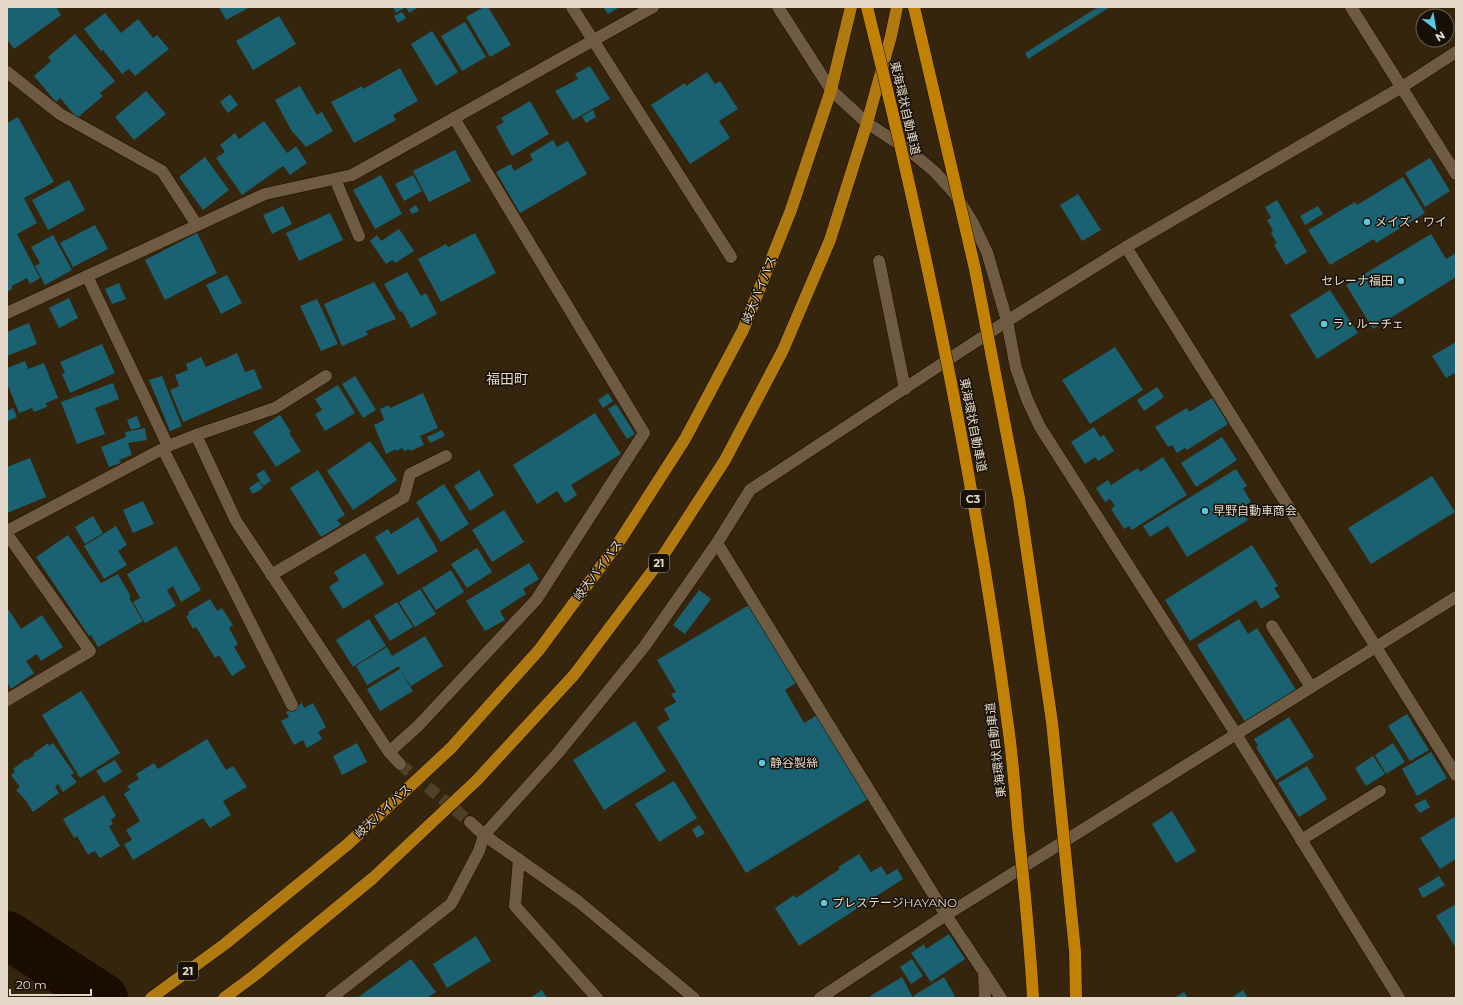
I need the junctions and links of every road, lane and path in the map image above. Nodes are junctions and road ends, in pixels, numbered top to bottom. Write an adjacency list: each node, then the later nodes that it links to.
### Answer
1 (572, 7): 9 (street)
2 (653, 7): 9 (street)
3 (778, 7): 13 (street)
4 (867, 7): 60 (highway, 東海環状自動車道 / C3, bridge)
5 (897, 7): 15 (highway, 21)
6 (914, 7): 61 (highway, bridge)
7 (1351, 7): 12 (street)
8 (850, 13): 13 (highway, 岐大バイパス / 21)
9 (593, 40): 14 (street); 21 (street)
10 (1456, 52): 12 (street)
11 (7, 72): 18 (street)
12 (1402, 87): 16 (street); 20 (street)
13 (831, 90): 15 (street); 52 (highway, 岐大バイパス / 21)
14 (454, 118): 17 (street); 42 (street)
15 (867, 123): 25 (street); 53 (highway, 21)
16 (1456, 174)
17 (335, 179): 18 (street); 19 (street)
18 (197, 225): 23 (street)
19 (360, 236)
20 (1126, 247): 25 (street); 37 (street)
21 (731, 257)
22 (879, 261): 27 (street)
23 (87, 276): 24 (street); 29 (street)
24 (7, 313)
25 (1007, 321): 27 (street); 41 (street)
26 (326, 376): 28 (street)
27 (905, 389): 33 (street)
28 (196, 436): 29 (street); 34 (street)
29 (165, 447): 31 (street); 40 (street)
30 (446, 456): 34 (street)
31 (7, 531)
32 (7, 534): 39 (street)
33 (717, 542): 47 (street); 50 (street)
34 (272, 575): 42 (street)
35 (1456, 597): 37 (street)
36 (1272, 626): 38 (street)
37 (1376, 647): 38 (street); 44 (street)
38 (1311, 688): 41 (street)
39 (7, 700)
40 (292, 705)
41 (1236, 734): 48 (street); 50 (street)
42 (389, 752): 43 (street)
43 (400, 764)
44 (1456, 775)
45 (1380, 791): 48 (street)
46 (470, 822): 47 (street)
47 (484, 835): 49 (street); 54 (street)
48 (1301, 840): 62 (street)
49 (519, 860): 55 (street); 56 (street)
50 (946, 915): 51 (street); 57 (street)
51 (984, 972): 58 (street); 59 (street)
52 (151, 998)
53 (224, 998)
54 (331, 998)
55 (597, 998)
56 (694, 998)
57 (820, 998)
58 (985, 998)
59 (1001, 998)
60 (1033, 998)
61 (1076, 998)
62 (1399, 998)

